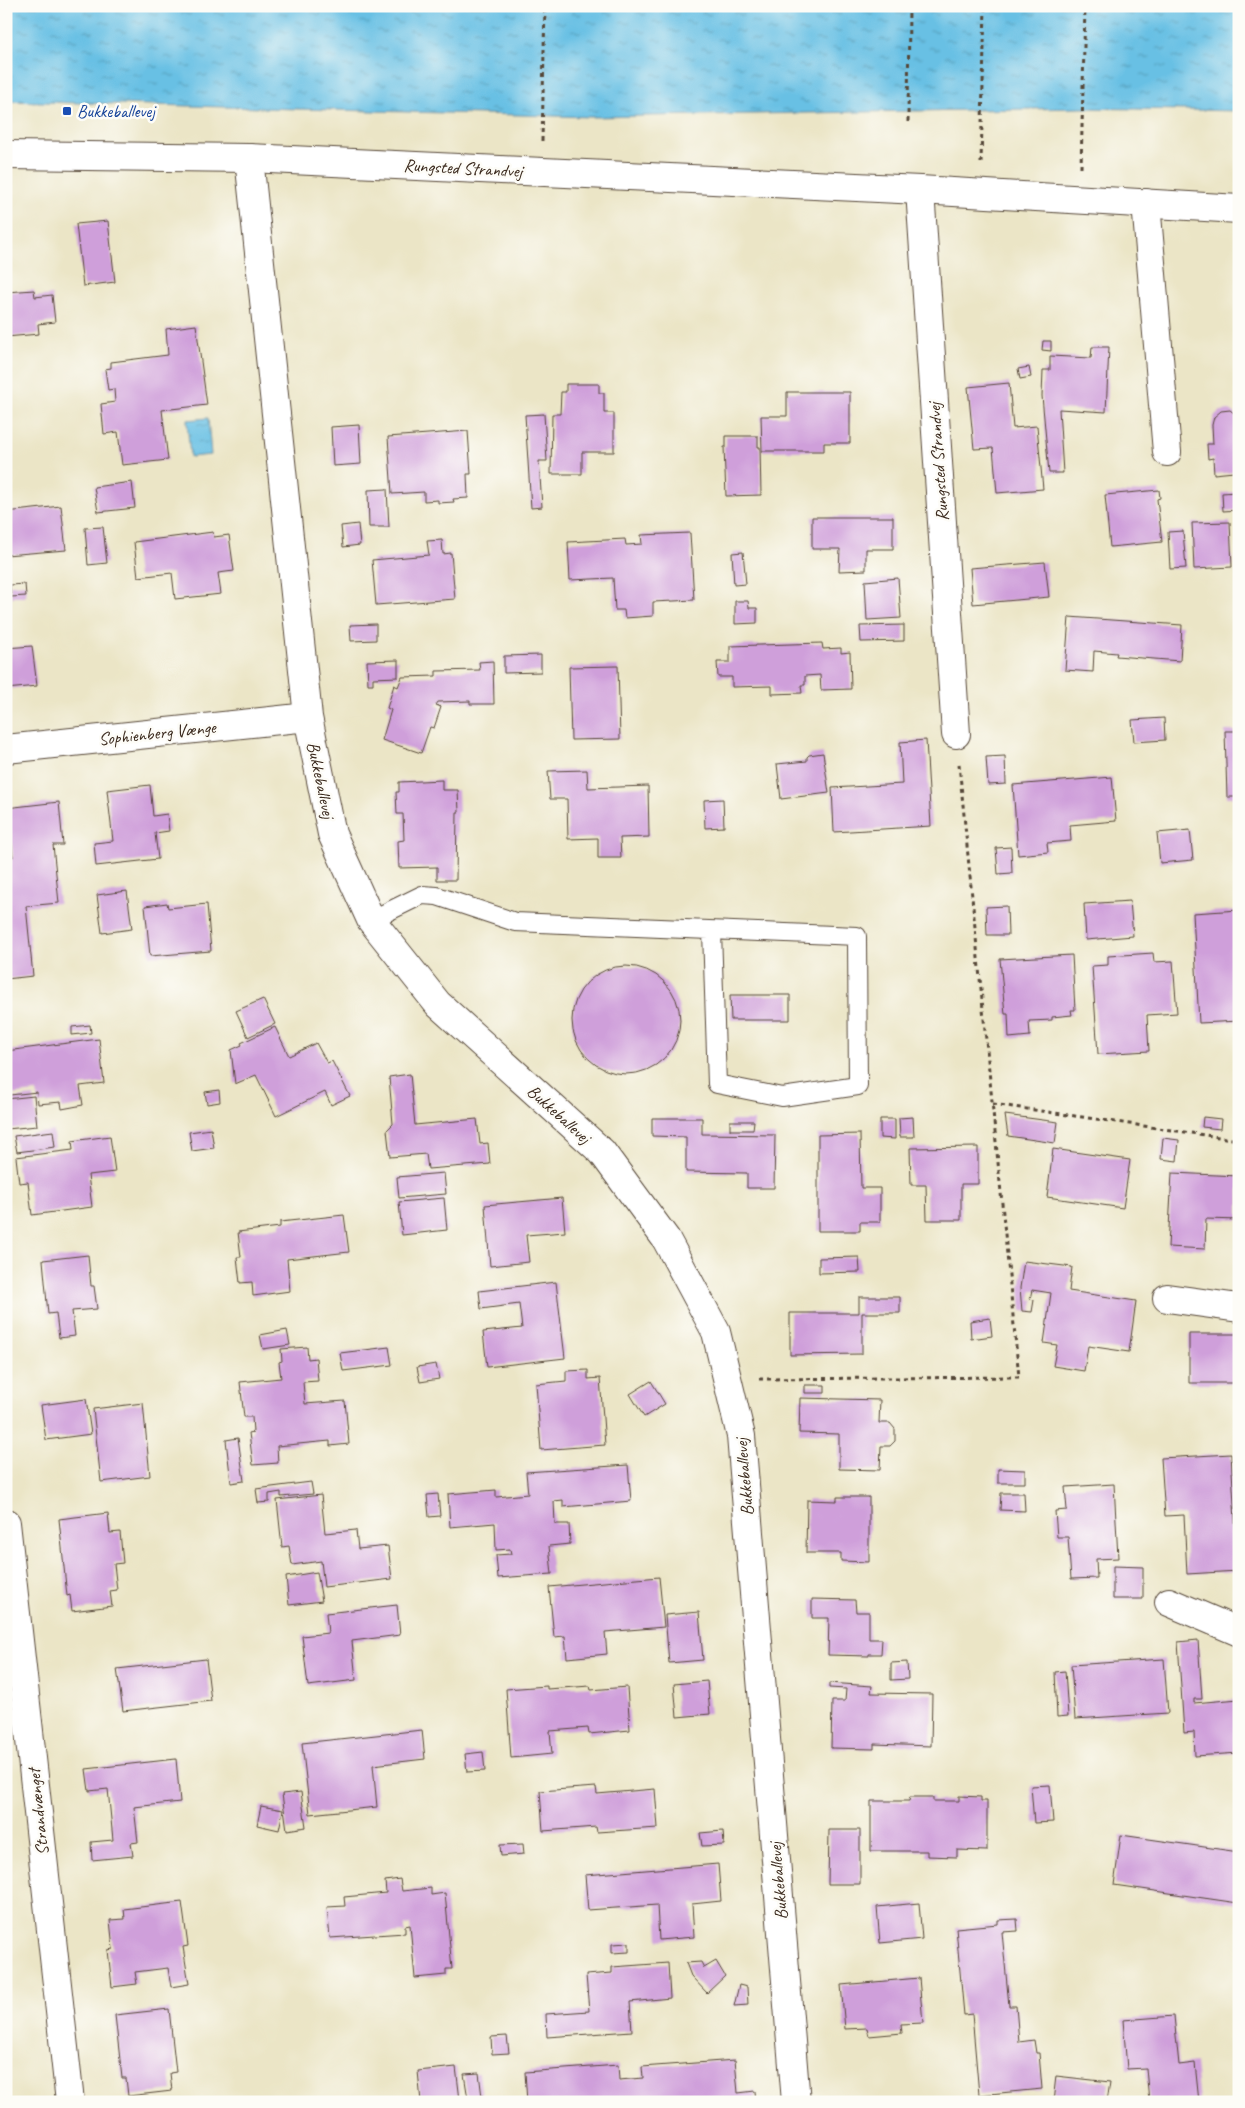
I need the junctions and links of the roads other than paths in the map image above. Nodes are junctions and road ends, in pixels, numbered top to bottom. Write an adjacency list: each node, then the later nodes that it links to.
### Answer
1 (6, 155): 2 (street, Rungsted Strandvej)
2 (249, 158): 3 (street, Rungsted Strandvej); 7 (street, Bukkeballevej)
3 (920, 190): 4 (street, Rungsted Strandvej); 8 (street, Rungsted Strandvej)
4 (1146, 203): 5 (street, Rungsted Strandvej); 6 (street)
5 (1239, 209)
6 (1167, 452)
7 (308, 716): 9 (street, Sophienberg Vænge); 10 (street, Bukkeballevej)
8 (956, 734)
9 (6, 750)
10 (371, 920): 11 (lane); 18 (street, Bukkeballevej)
11 (712, 931): 11 (lane)
12 (1167, 1298): 13 (street)
13 (1239, 1308)
14 (6, 1523): 17 (street, Strandvænget)
15 (1169, 1602): 16 (street)
16 (1239, 1632)
17 (70, 2102)
18 (796, 2102)

